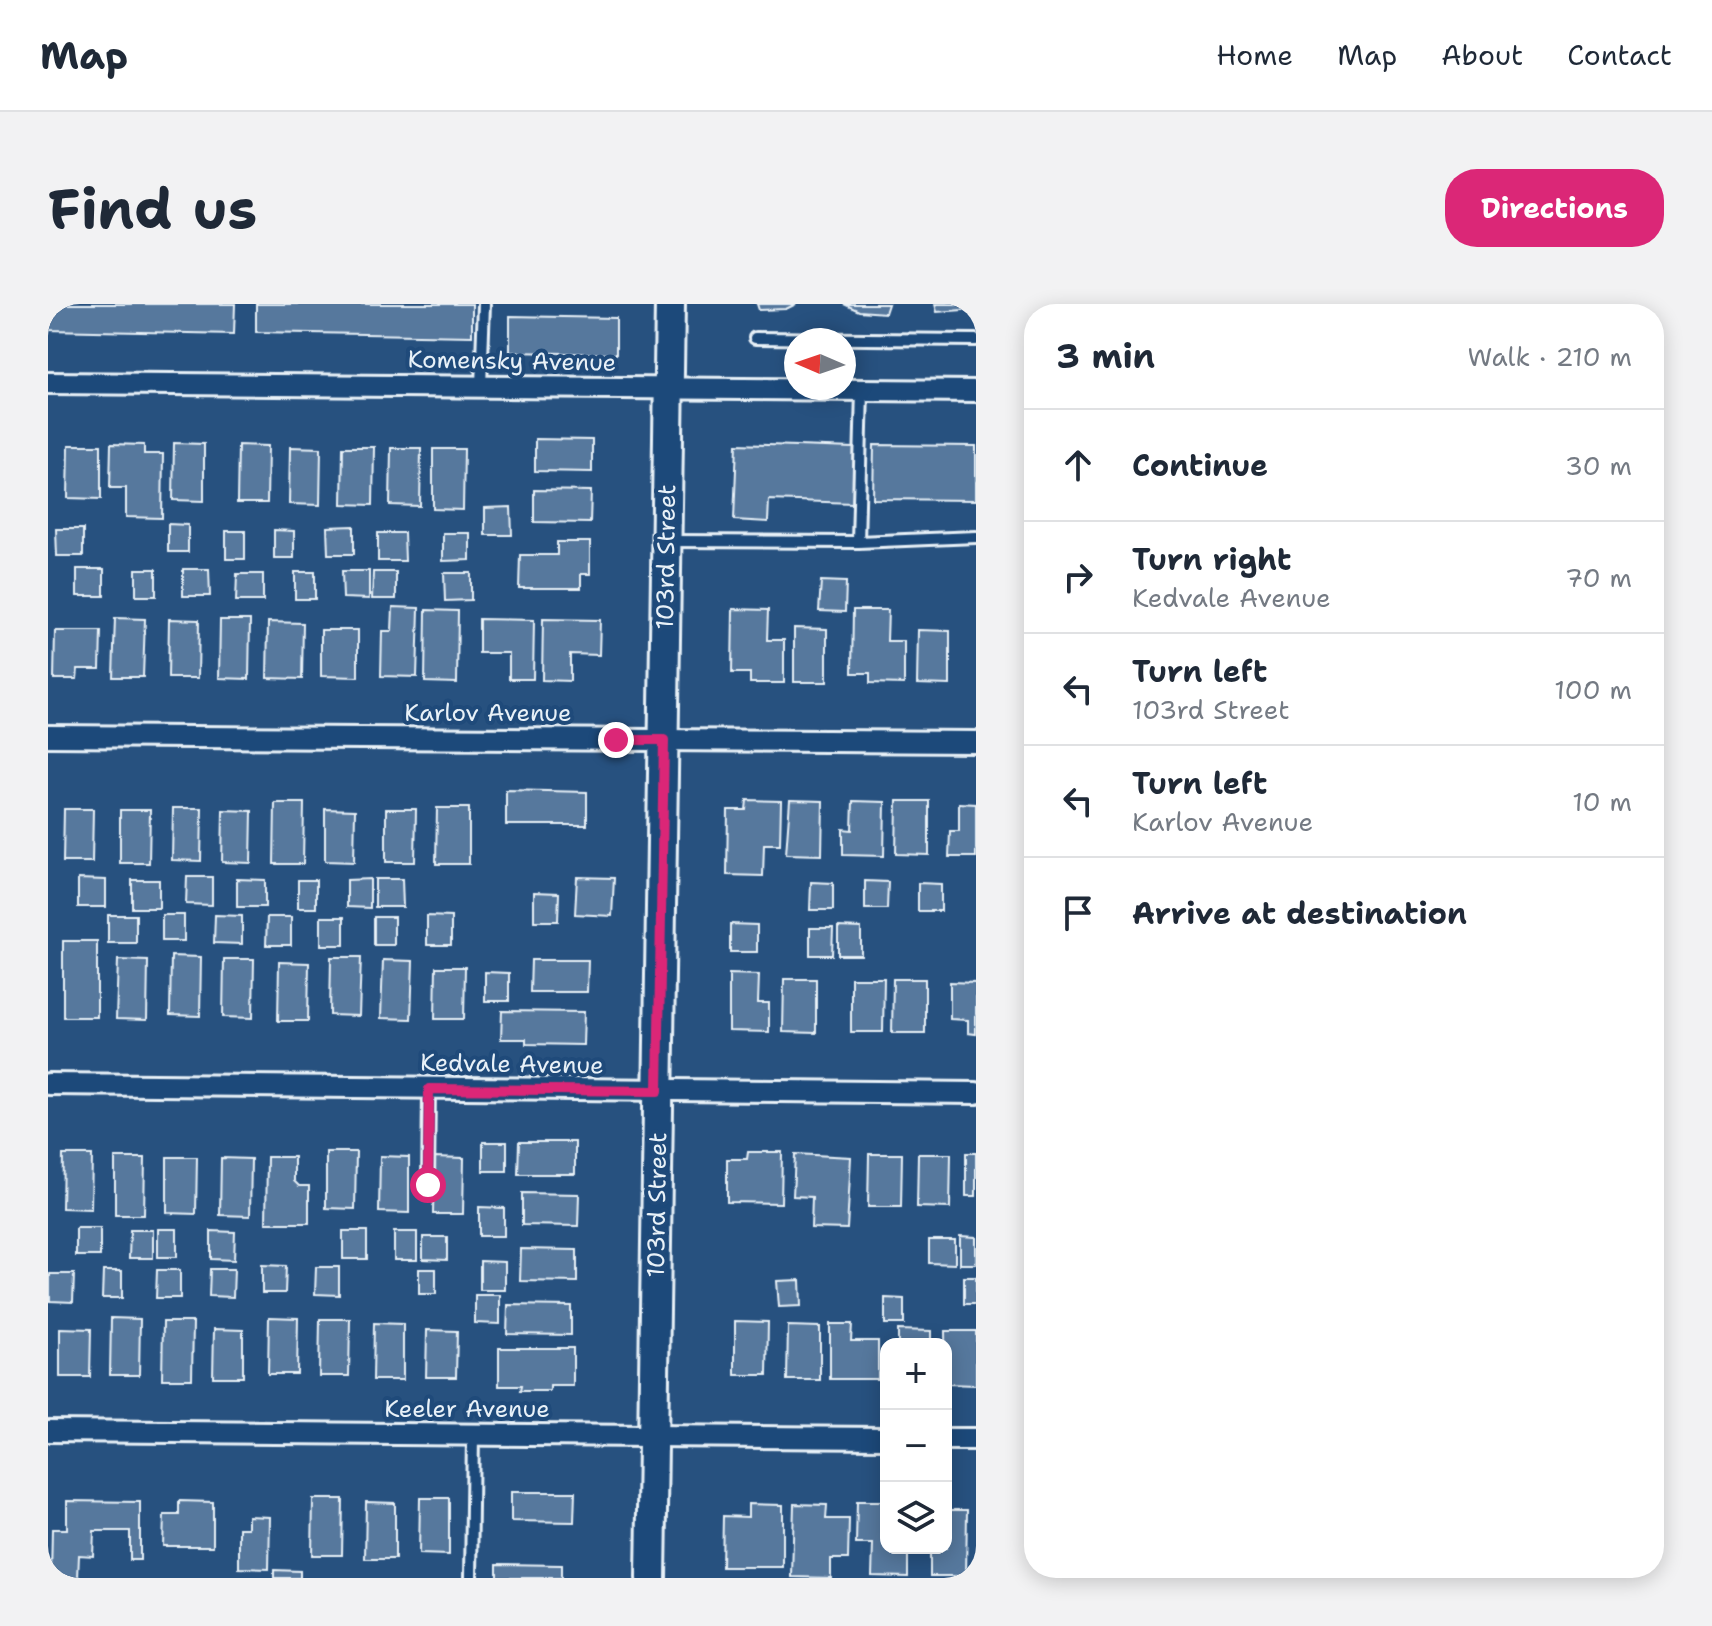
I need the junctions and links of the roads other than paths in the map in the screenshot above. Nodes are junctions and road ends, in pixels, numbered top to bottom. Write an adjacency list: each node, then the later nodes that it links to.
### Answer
1 (484, 304): 8 (lane)
2 (670, 304): 9 (main road, 103rd Street)
3 (755, 338): 4 (lane)
4 (784, 339)
5 (856, 340): 6 (lane)
6 (976, 340)
7 (48, 383): 8 (street, Komensky Avenue)
8 (481, 386): 9 (street, Komensky Avenue)
9 (669, 388): 10 (street, Komensky Avenue); 15 (main road, 103rd Street)
10 (784, 389)
11 (856, 390): 12 (street, Komensky Avenue)
12 (862, 390): 13 (street, Komensky Avenue); 16 (lane)
13 (976, 391)
14 (976, 537): 16 (lane)
15 (666, 541): 16 (lane); 18 (main road, 103rd Street)
16 (858, 542)
17 (48, 736): 18 (street, Karlov Avenue)
18 (664, 740): 19 (street, Karlov Avenue); 22 (main road, 103rd Street)
19 (976, 742)
20 (48, 1084): 21 (street, Kedvale Avenue)
21 (429, 1089): 22 (street, Kedvale Avenue); 24 (lane)
22 (658, 1091): 23 (street, Kedvale Avenue); 27 (main road, 103rd Street)
23 (976, 1093)
24 (428, 1185)
25 (48, 1431): 26 (street, Keeler Avenue)
26 (473, 1435): 27 (street, Keeler Avenue); 31 (lane)
27 (654, 1436): 28 (street, Keeler Avenue); 32 (main road, 103rd Street)
28 (880, 1438)
29 (952, 1439): 30 (street)
30 (976, 1439)
31 (471, 1578)
32 (651, 1578)

